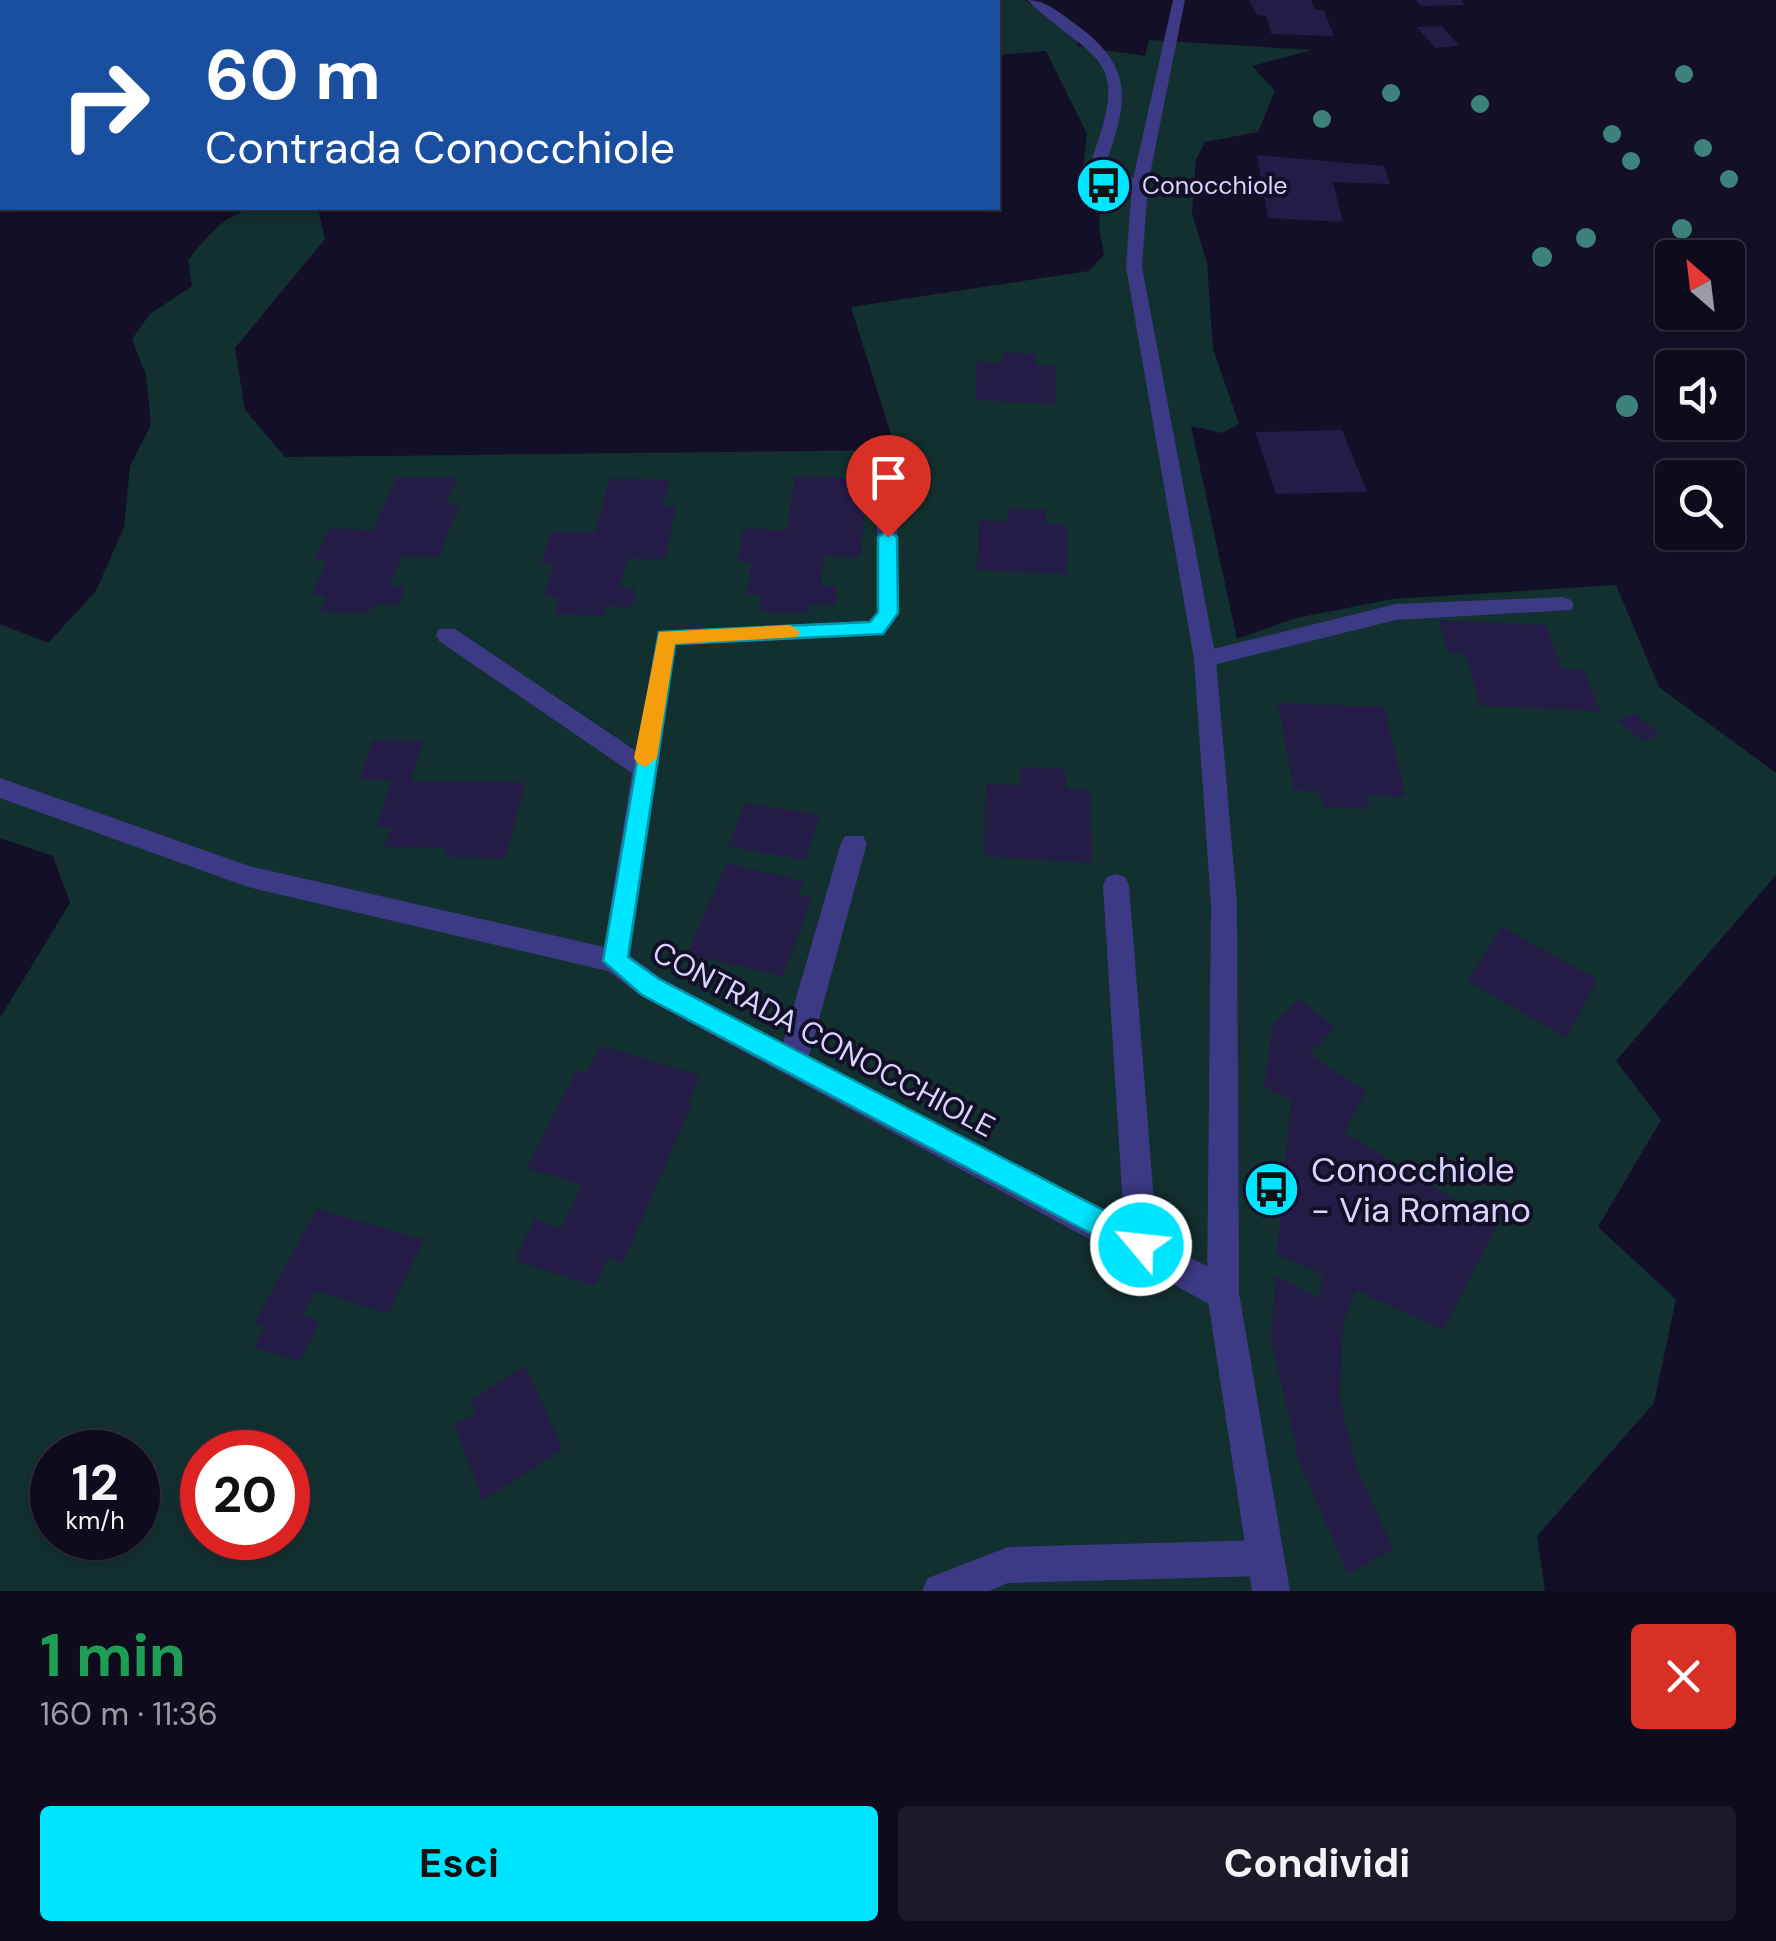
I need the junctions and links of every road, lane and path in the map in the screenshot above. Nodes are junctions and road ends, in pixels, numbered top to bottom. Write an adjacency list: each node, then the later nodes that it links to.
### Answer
1 (1033, 0): 3 (street)
2 (1178, 0): 3 (street)
3 (1140, 184): 7 (street)
4 (887, 500): 8 (street, CONTRADA CONOCCHIOLE)
5 (1563, 605): 7 (street)
6 (447, 635): 8 (street)
7 (1206, 659): 15 (street)
8 (644, 769): 12 (street, CONTRADA CONOCCHIOLE)
9 (0, 788): 12 (street)
10 (854, 842): 13 (street)
11 (1116, 885): 14 (street)
12 (615, 961): 13 (street, CONTRADA CONOCCHIOLE)
13 (793, 1060): 14 (street, CONTRADA CONOCCHIOLE)
14 (1141, 1245): 15 (street, CONTRADA CONOCCHIOLE)
15 (1222, 1292): 16 (street)
16 (1268, 1574): 17 (street)
17 (941, 1591)

